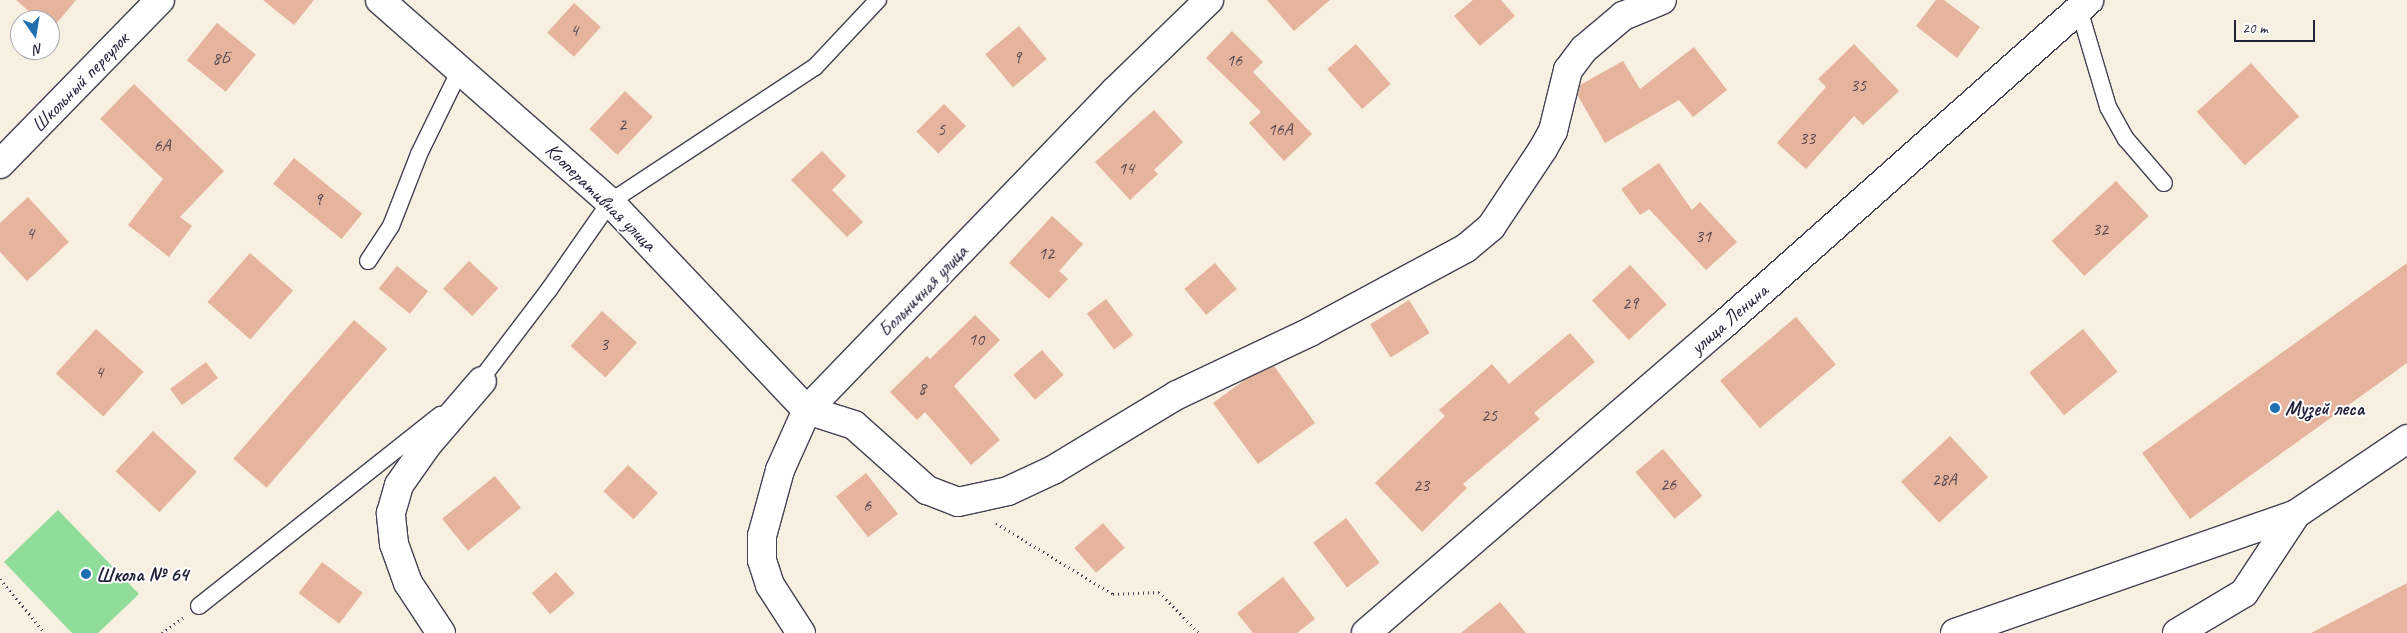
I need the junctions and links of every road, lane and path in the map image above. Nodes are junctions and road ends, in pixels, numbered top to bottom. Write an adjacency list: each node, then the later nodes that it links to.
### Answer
1 (160, 0): 8 (street, Школьный переулок)
2 (380, 0): 7 (street, Кооперативная улица)
3 (878, 0): 10 (lane)
4 (1209, 0): 13 (street, Больничная улица)
5 (1662, 0): 15 (street)
6 (2084, 4): 9 (lane); 23 (street, улица Ленина)
7 (461, 68): 10 (street, Кооперативная улица); 11 (lane)
8 (0, 164)
9 (2164, 183)
10 (610, 202): 12 (lane); 13 (street, Кооперативная улица)
11 (368, 261)
12 (482, 381): 18 (lane); 20 (street)
13 (807, 410): 15 (street); 21 (street, Больничная улица)
14 (2407, 438): 16 (street)
15 (958, 502): 22 (path)
16 (2296, 514): 24 (street); 25 (street)
17 (0, 579): 19 (path)
18 (199, 606)
19 (45, 633)
20 (441, 633)
21 (801, 633)
22 (1200, 633)
23 (1366, 633)
24 (1955, 633)
25 (2177, 633)

